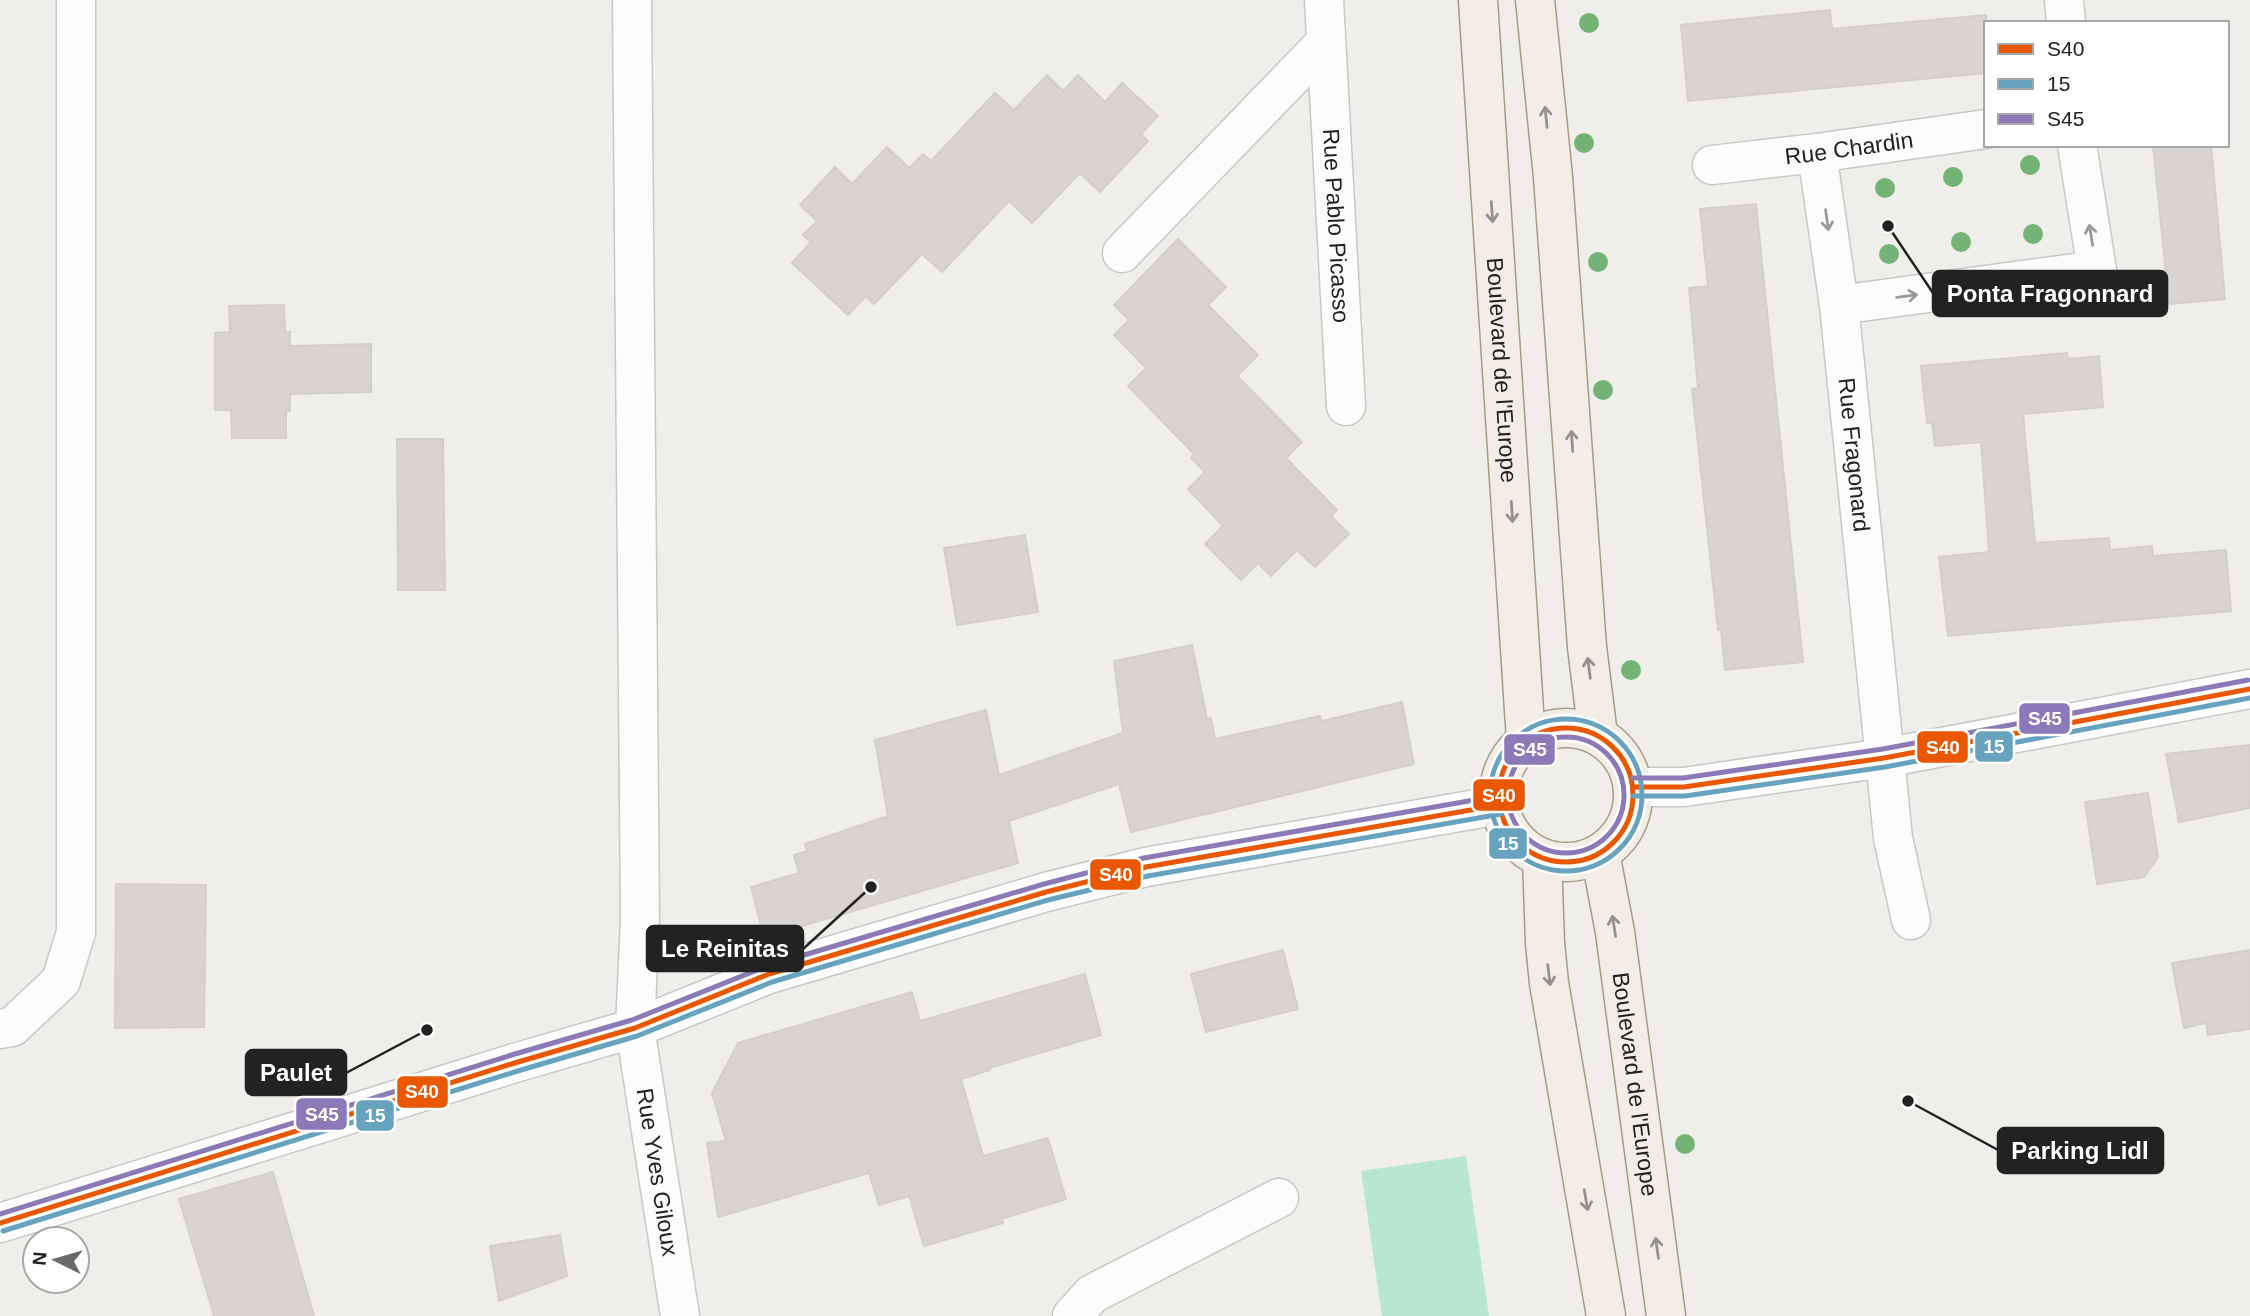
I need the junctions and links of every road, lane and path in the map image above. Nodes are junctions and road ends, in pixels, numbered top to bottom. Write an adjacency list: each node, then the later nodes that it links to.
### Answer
1 (76, 0): 26 (street)
2 (632, 0): 25 (street, Rue Yves Giloux)
3 (1324, 0): 8 (street, Rue Pablo Picasso)
4 (1478, 0): 18 (main road, Boulevard de l'Europe, one-way to 18)
5 (1535, 0): 17 (main road, one-way to 5)
6 (2064, 0): 7 (street)
7 (2066, 21)
8 (1325, 43): 13 (street); 15 (street, Rue Pablo Picasso)
9 (1984, 129): 11 (street, Rue Chardin)
10 (2077, 147): 14 (street, one-way to 10)
11 (1817, 153): 12 (street, Rue Chardin); 14 (street, Rue Fragonard, one-way to 14)
12 (1712, 165)
13 (1122, 253)
14 (1839, 306): 19 (street, Rue Fragonard)
15 (1346, 406)
16 (2250, 689): 19 (street)
17 (1598, 735): 18 (main road); 20 (main road)
18 (1526, 741): 21 (main road)
19 (1884, 758): 20 (street); 24 (street, Rue Fragonard)
20 (1633, 787): 22 (main road)
21 (1499, 806): 23 (main road); 25 (street)
22 (1600, 853): 23 (main road); 32 (main road, Boulevard de l'Europe, one-way to 22)
23 (1542, 858): 31 (main road, one-way to 31)
24 (1911, 920)
25 (635, 1028): 28 (street); 29 (street, Rue Yves Giloux)
26 (0, 1029)
27 (1279, 1198): 30 (street)
28 (0, 1223)
29 (680, 1316)
30 (1072, 1316)
31 (1606, 1316)
32 (1666, 1316)

